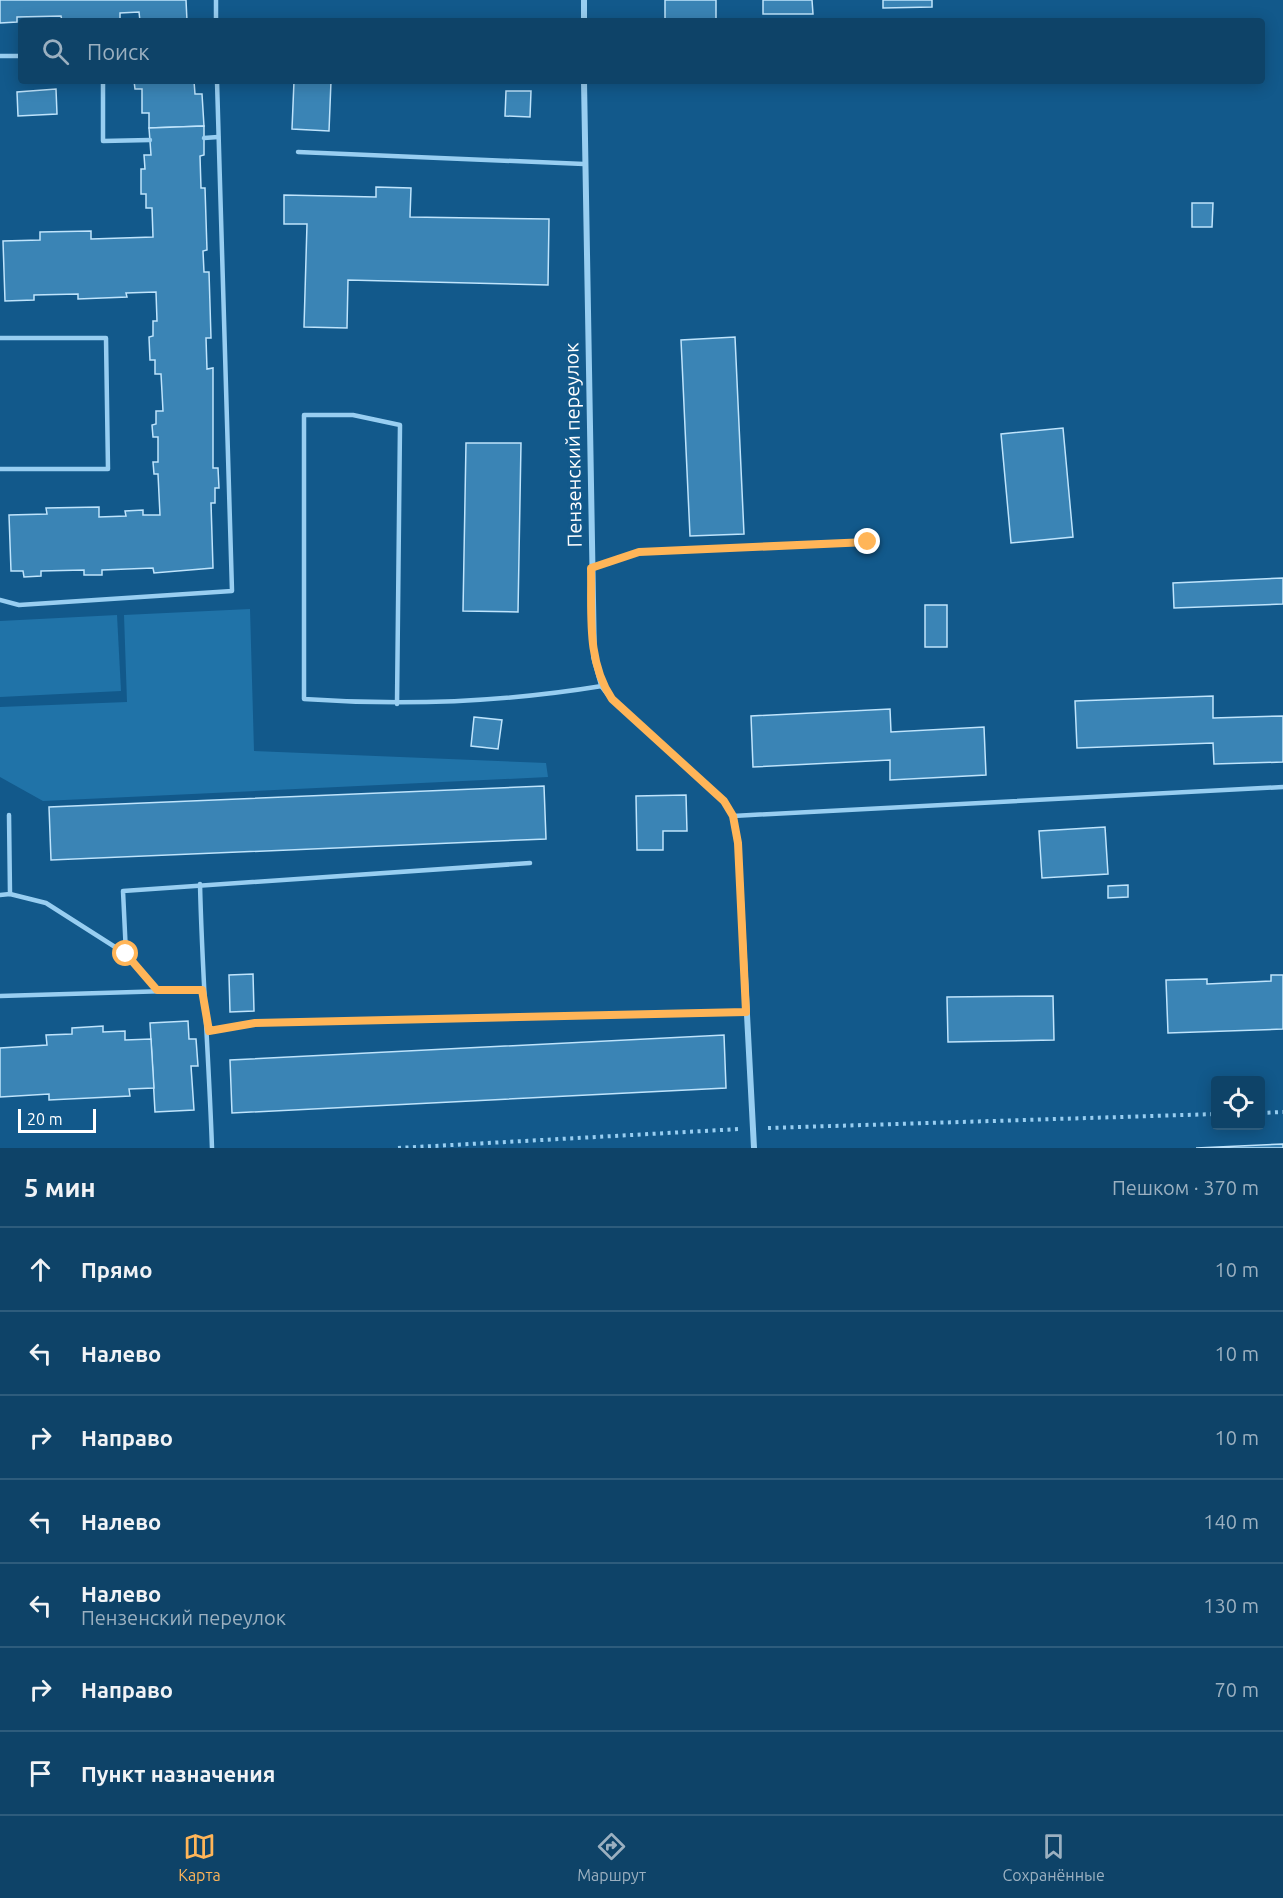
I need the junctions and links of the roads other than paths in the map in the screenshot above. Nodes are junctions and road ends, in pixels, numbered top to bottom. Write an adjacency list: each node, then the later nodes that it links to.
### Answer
1 (216, 0): 3 (lane)
2 (584, 0): 4 (street)
3 (216, 18)
4 (584, 18)
5 (0, 56): 6 (lane)
6 (18, 56)
7 (103, 84): 12 (lane)
8 (217, 84): 10 (lane)
9 (584, 84): 14 (street, Пензенский переулок)
10 (218, 137): 11 (lane); 19 (lane)
11 (204, 138)
12 (150, 140)
13 (298, 153): 14 (lane)
14 (585, 164): 18 (street, Пензенский переулок)
15 (0, 338): 16 (lane)
16 (0, 469)
17 (868, 542): 18 (lane)
18 (591, 568): 20 (street, Пензенский переулок)
19 (0, 600)
20 (602, 686): 21 (lane); 24 (street, Пензенский переулок)
21 (397, 704): 21 (lane)
22 (1283, 787): 24 (lane)
23 (9, 815): 27 (lane)
24 (733, 816): 33 (street, Пензенский переулок)
25 (530, 863): 26 (lane)
26 (201, 884): 29 (lane); 31 (lane)
27 (10, 894): 28 (lane); 29 (lane)
28 (0, 895)
29 (126, 954): 30 (lane)
30 (157, 990): 31 (lane); 32 (lane)
31 (202, 990): 34 (lane)
32 (0, 996)
33 (746, 1012): 34 (lane); 36 (street, Пензенский переулок)
34 (209, 1031): 35 (lane)
35 (212, 1148)
36 (754, 1148)

